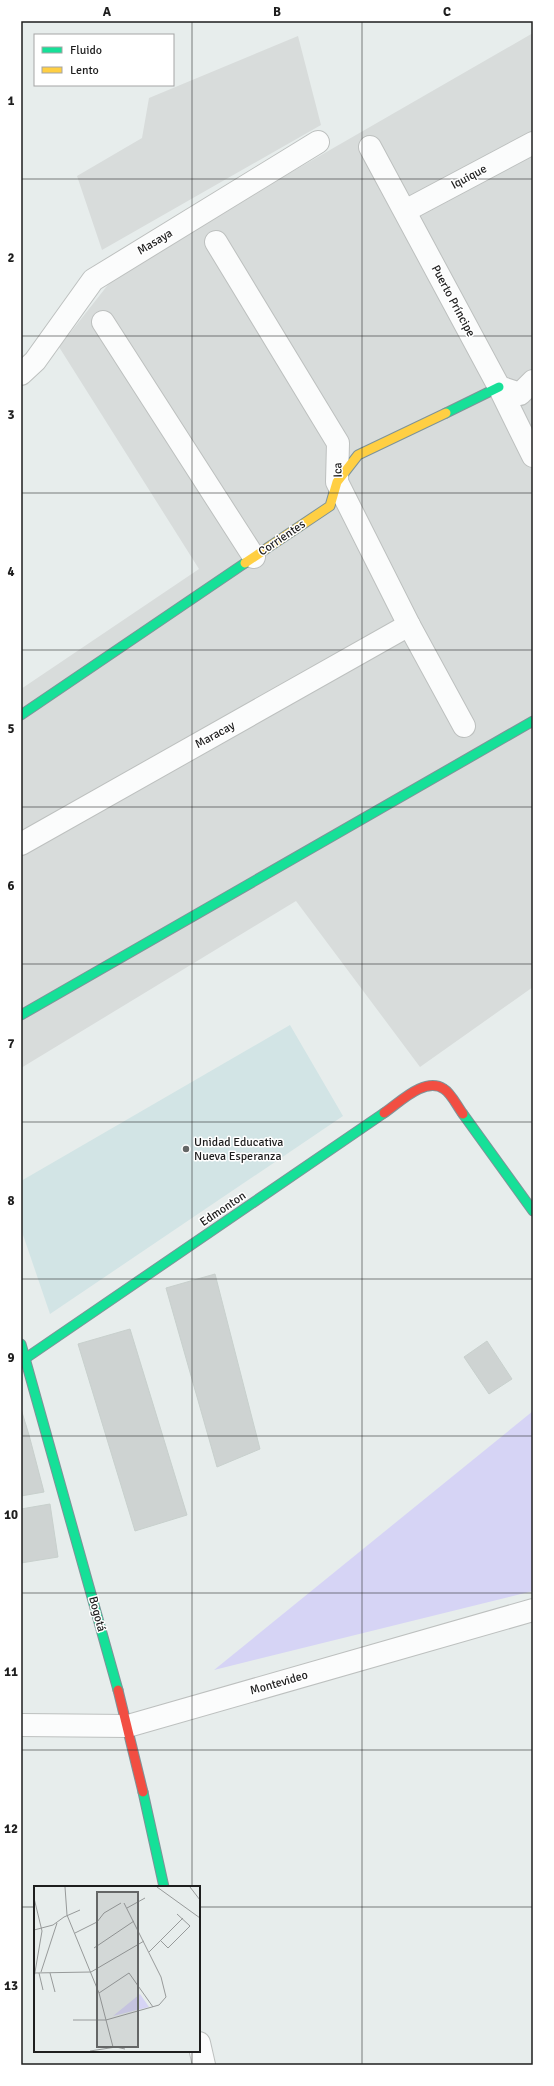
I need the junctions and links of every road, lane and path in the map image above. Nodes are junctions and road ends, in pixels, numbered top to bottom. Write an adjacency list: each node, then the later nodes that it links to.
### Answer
1 (318, 142): 7 (street, Masaya)
2 (533, 143): 4 (street, Iquique)
3 (370, 146): 4 (street, Puerto Príncipe)
4 (405, 212): 9 (street, Puerto Príncipe)
5 (216, 242): 11 (street, Ica)
6 (103, 322): 12 (street)
7 (21, 374)
8 (533, 381): 9 (street)
9 (499, 387): 10 (street, Puerto Príncipe); 11 (street, Corrientes)
10 (533, 456)
11 (337, 482): 12 (street, Corrientes); 13 (street, Ica)
12 (254, 557): 14 (street, Corrientes)
13 (409, 625): 16 (street, Ica); 17 (street, Maracay)
14 (21, 715)
15 (533, 721): 18 (street)
16 (464, 726)
17 (21, 844)
18 (21, 1015)
19 (533, 1212): 21 (street, Edmonton)
20 (21, 1344): 21 (street, Bogotá)
21 (26, 1358): 24 (street, Bogotá)
22 (533, 1610): 24 (street, Montevideo)
23 (21, 1725): 24 (street, Montevideo)
24 (128, 1726): 25 (street, Bogotá)
25 (164, 1886)
26 (200, 2047): 27 (street)
27 (204, 2065)

